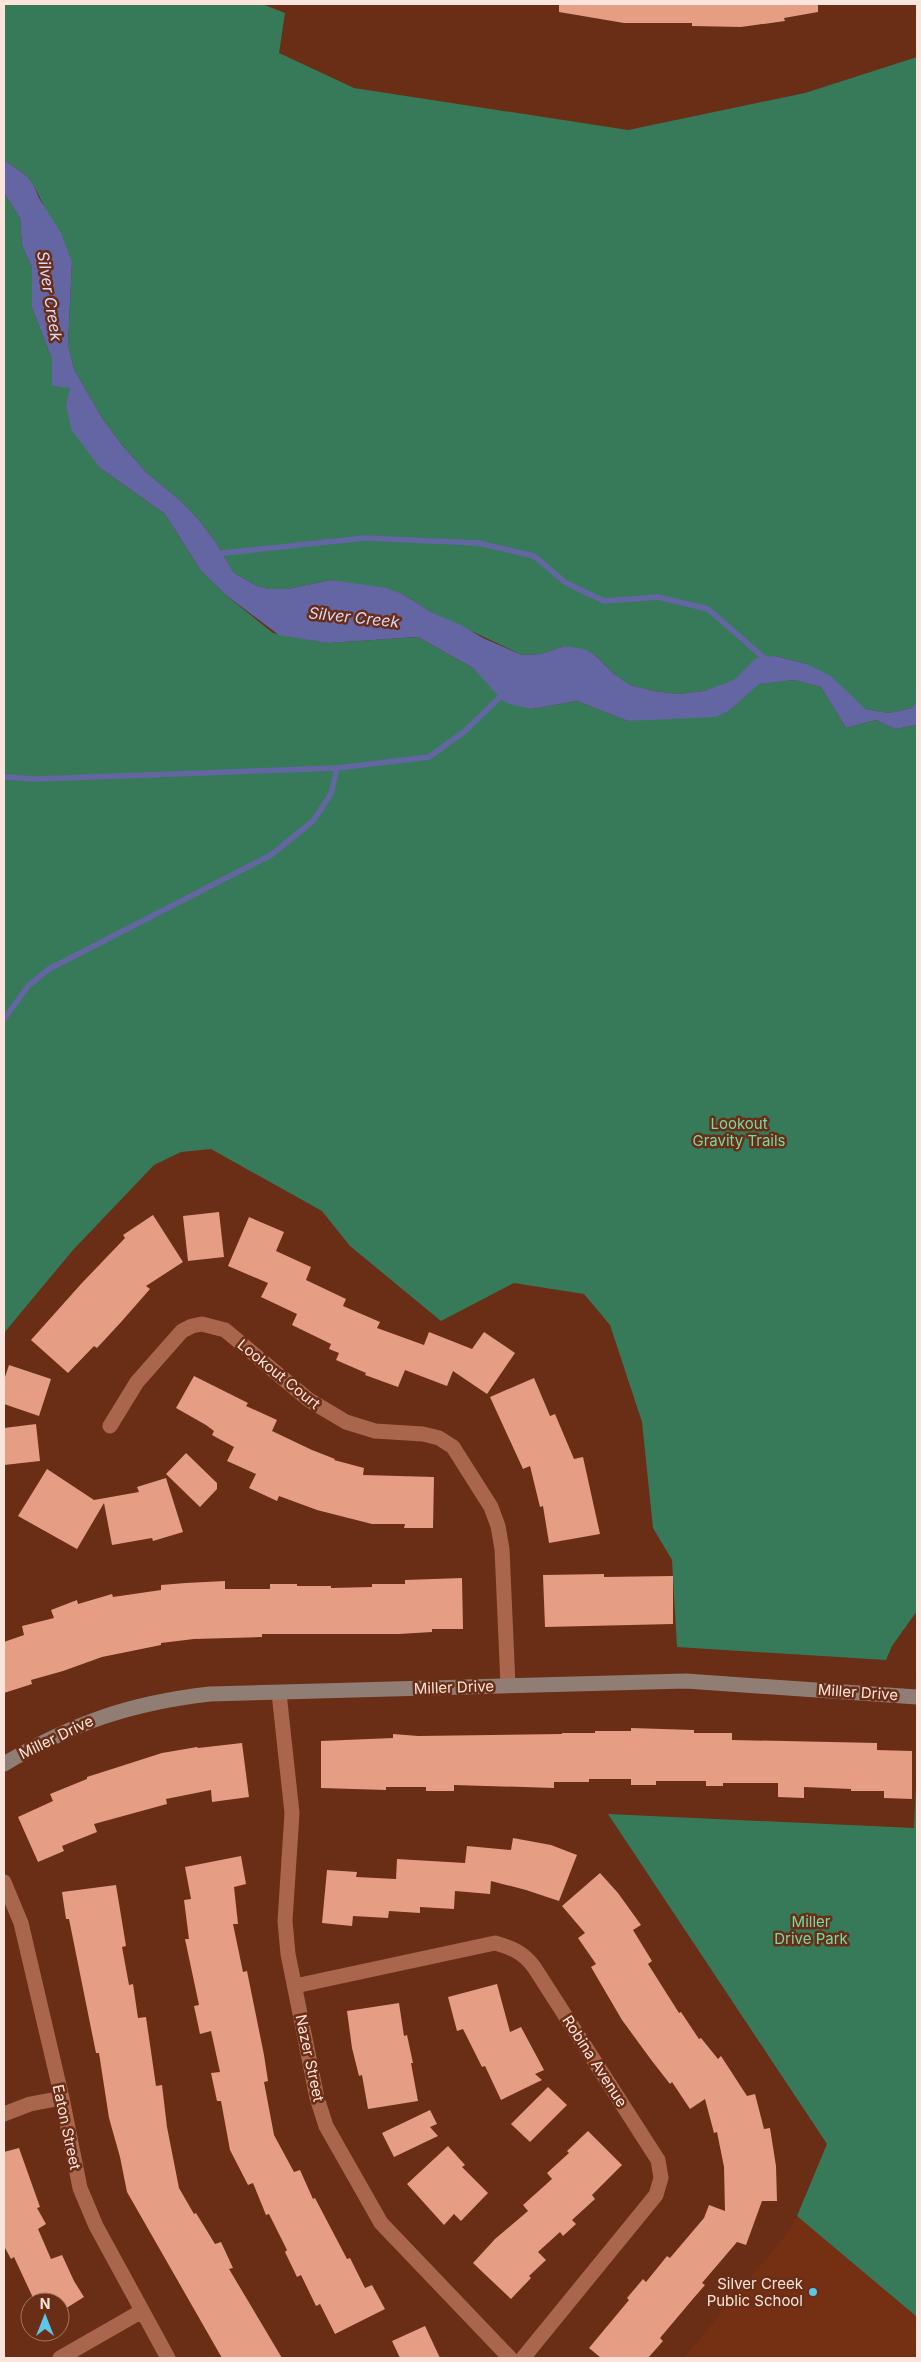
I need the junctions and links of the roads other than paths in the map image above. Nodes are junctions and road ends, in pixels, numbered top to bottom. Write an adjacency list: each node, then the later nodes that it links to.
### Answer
1 (110, 1426): 2 (street, Lookout Court)
2 (508, 1685): 3 (street, Miller Drive); 4 (street, Miller Drive)
3 (279, 1692): 5 (street, Miller Drive); 7 (street, Nazer Street)
4 (917, 1697)
5 (4, 1764)
6 (4, 1882): 8 (street, Eaton Street)
7 (295, 1986): 13 (street, Nazer Street); 14 (street, Robina Avenue)
8 (62, 2098): 9 (street); 10 (street, Eaton Street)
9 (4, 2114)
10 (142, 2311): 11 (street); 12 (street, Eaton Street)
11 (60, 2358)
12 (168, 2358)
13 (510, 2358)
14 (523, 2358)

